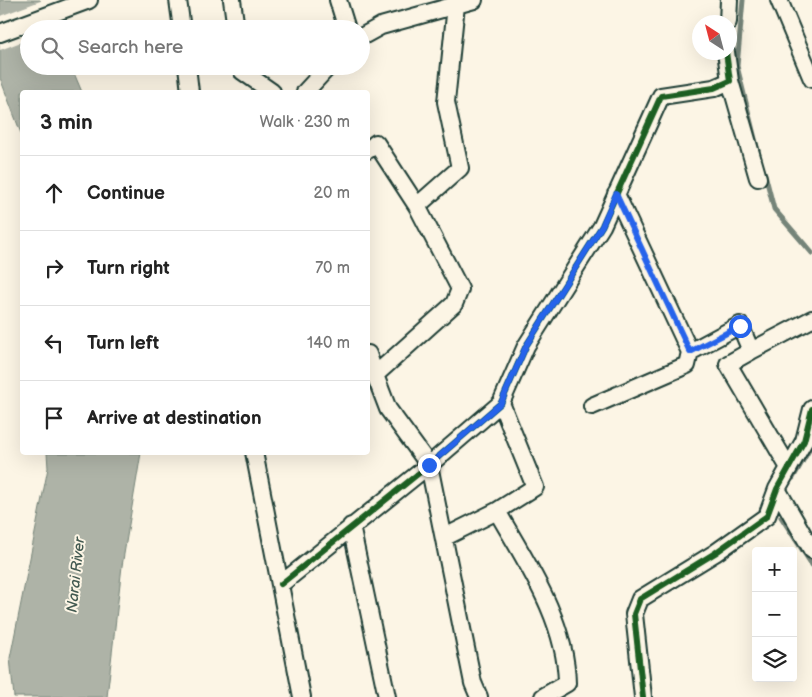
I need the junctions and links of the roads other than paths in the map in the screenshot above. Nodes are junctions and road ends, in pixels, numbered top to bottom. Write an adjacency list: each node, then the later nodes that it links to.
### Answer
1 (89, 0): 10 (street)
2 (178, 0): 11 (street)
3 (232, 0): 12 (street)
4 (338, 0): 13 (street)
5 (474, 0): 8 (street)
6 (730, 0): 9 (street)
7 (779, 0): 21 (street)
8 (456, 5): 15 (street); 29 (street)
9 (729, 15)
10 (35, 20)
11 (181, 20)
12 (235, 20)
13 (344, 20)
14 (20, 26): 16 (street)
15 (370, 32)
16 (0, 33)
17 (727, 60): 22 (street)
18 (188, 75): 23 (street)
19 (246, 75): 24 (street)
20 (321, 75): 25 (street)
21 (812, 79)
22 (730, 81): 27 (street); 28 (street)
23 (190, 90)
24 (269, 90)
25 (307, 90)
26 (370, 148): 29 (street)
27 (758, 178)
28 (616, 194): 32 (street); 35 (street)
29 (417, 206): 34 (street)
30 (812, 319): 31 (street)
31 (751, 351): 32 (street); 40 (street)
32 (690, 352): 36 (street)
33 (370, 360): 34 (street)
34 (375, 375): 39 (street)
35 (501, 403): 39 (street); 42 (street)
36 (592, 406)
37 (812, 409): 40 (street)
38 (255, 455): 46 (street)
39 (429, 465): 43 (street); 44 (street)
40 (789, 468): 41 (street)
41 (778, 489): 45 (street); 51 (street)
42 (497, 511): 44 (street); 50 (street)
43 (351, 526): 46 (street); 48 (street)
44 (445, 537): 49 (street)
45 (812, 550)
46 (280, 584): 47 (street)
47 (302, 697)
48 (387, 697)
49 (479, 697)
50 (543, 697)
51 (643, 697)

